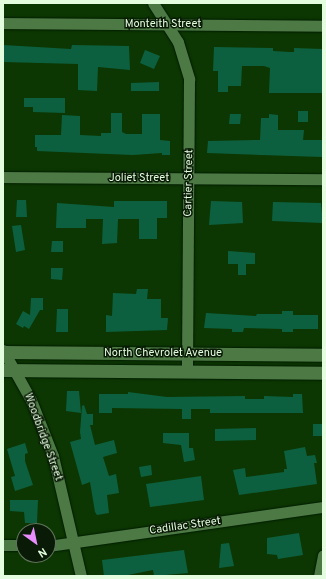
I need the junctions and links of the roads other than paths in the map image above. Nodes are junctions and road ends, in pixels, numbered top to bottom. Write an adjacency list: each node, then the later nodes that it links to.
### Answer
1 (153, 3): 3 (street, Cartier Street)
2 (3, 23): 3 (street, Monteith Street)
3 (168, 24): 4 (street, Monteith Street); 6 (street, Cartier Street)
4 (323, 26)
5 (3, 176): 6 (street, Joliet Street)
6 (189, 178): 7 (street, Joliet Street); 9 (street, Cartier Street)
7 (323, 179)
8 (3, 351): 9 (street, North Chevrolet Avenue); 11 (street, Woodbridge Street)
9 (187, 353): 10 (street, North Chevrolet Avenue); 12 (street, Cartier Street)
10 (323, 355)
11 (9, 370): 12 (street, North Chevrolet Avenue); 15 (street, Woodbridge Street)
12 (187, 371): 13 (street, North Chevrolet Avenue)
13 (323, 373)
14 (323, 507): 15 (street, Cadillac Street)
15 (74, 542): 18 (street, Cadillac Street); 20 (street, Woodbridge Street)
16 (3, 545): 17 (street)
17 (16, 545)
18 (56, 545)
19 (323, 555): 21 (street)
20 (81, 576)
21 (319, 576)

